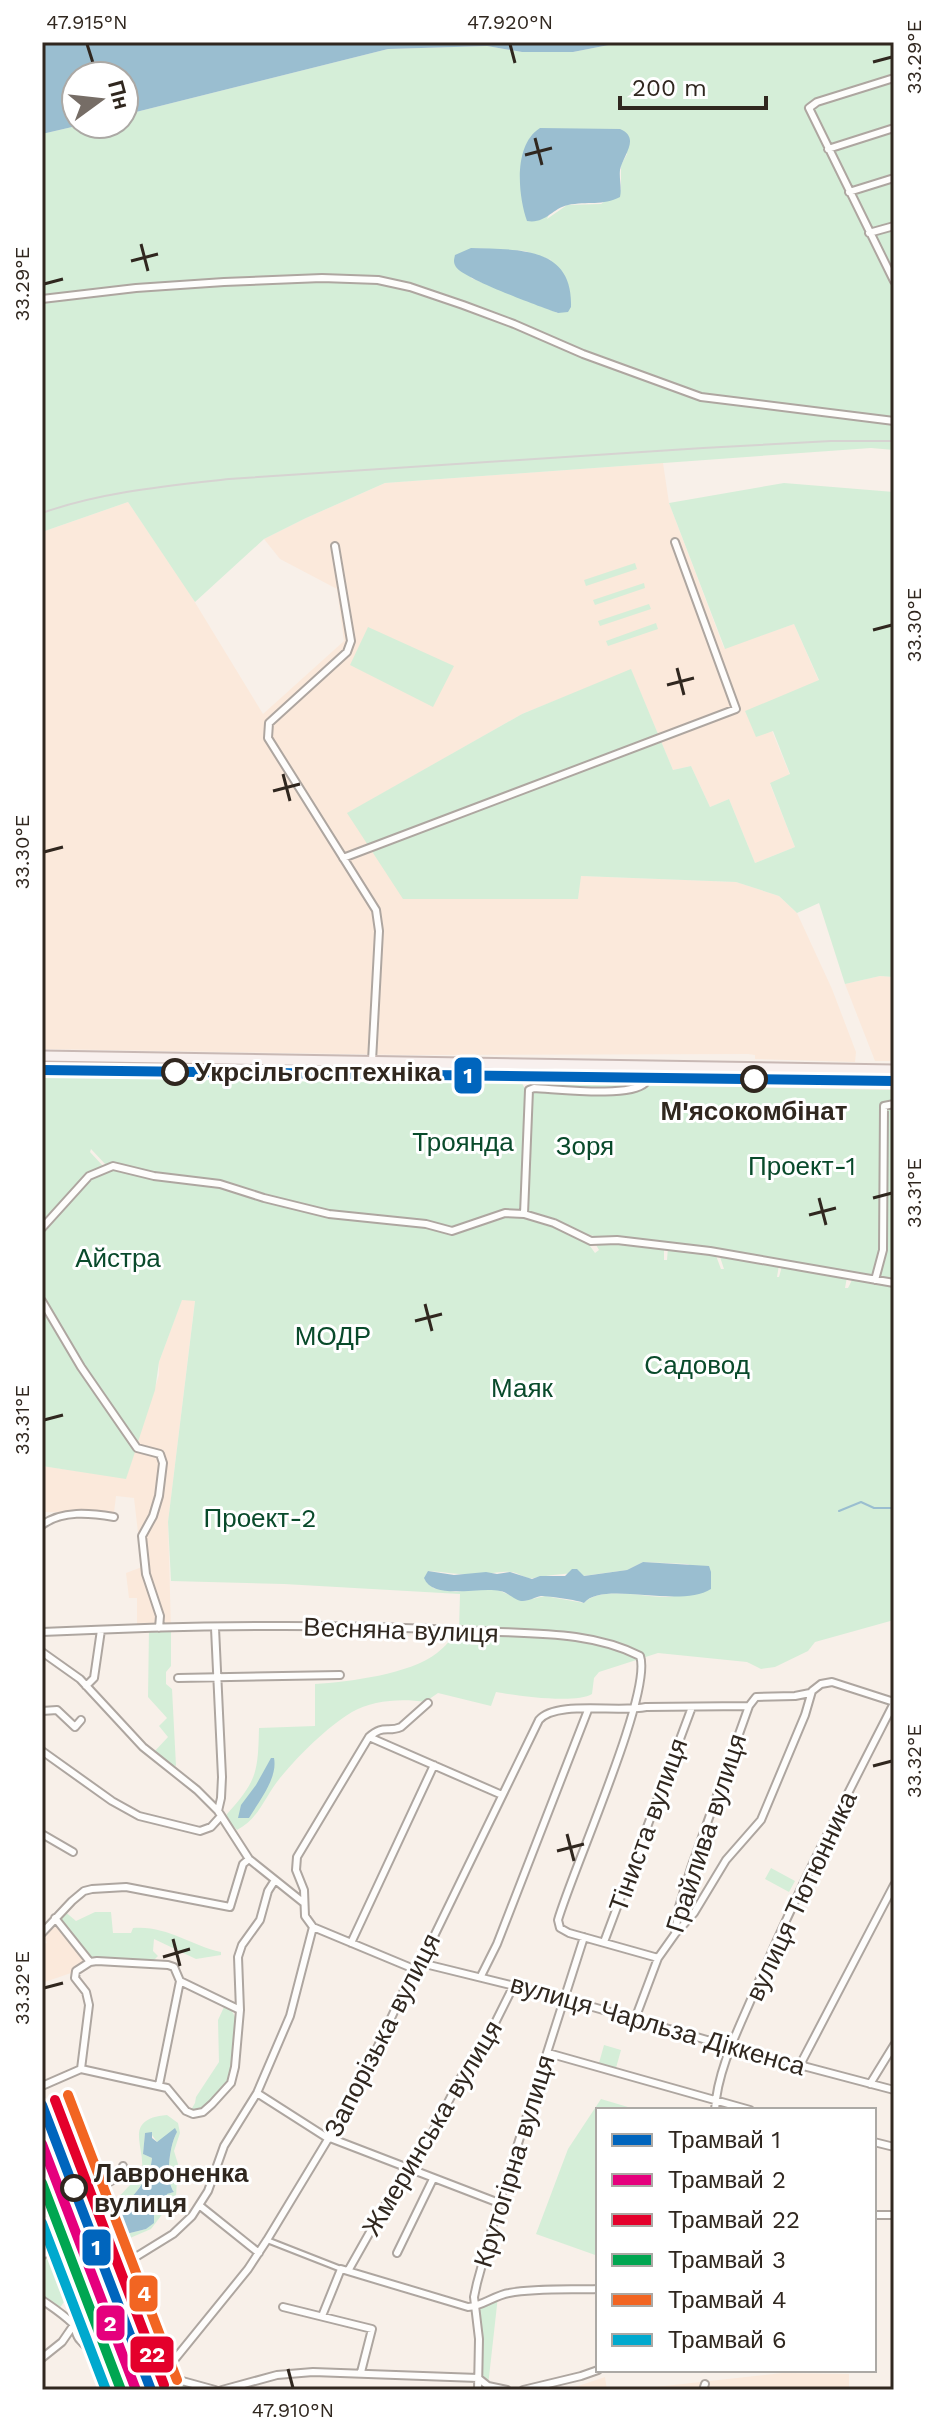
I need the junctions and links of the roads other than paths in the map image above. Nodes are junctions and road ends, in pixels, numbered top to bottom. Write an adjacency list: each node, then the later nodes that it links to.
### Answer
1 (894, 78): 3 (street)
2 (894, 128): 3 (street)
3 (828, 149): 5 (street)
4 (894, 178): 5 (street)
5 (849, 192): 7 (street)
6 (894, 226): 7 (street)
7 (869, 233): 8 (street)
8 (893, 276)
9 (42, 299): 10 (street)
10 (894, 421)
11 (675, 542): 13 (street)
12 (335, 546): 13 (street)
13 (343, 858): 15 (street)
14 (42, 1056): 15 (main road)
15 (372, 1061): 16 (main road)
16 (646, 1066): 17 (main road); 19 (street)
17 (894, 1070)
18 (894, 1104): 21 (street)
19 (524, 1214): 20 (street); 21 (street)
20 (42, 1228)
21 (875, 1280): 22 (street)
22 (894, 1283)
23 (42, 1301): 26 (street)
24 (114, 1517): 25 (street)
25 (42, 1525)
26 (159, 1628): 27 (street, Весняна вулиця); 28 (street, Весняна вулиця)
27 (215, 1628): 33 (street); 41 (street, Весняна вулиця)
28 (101, 1630): 29 (street, Весняна вулиця); 34 (street)
29 (42, 1632)
30 (42, 1652): 34 (street)
31 (340, 1675): 33 (street)
32 (178, 1678): 33 (street)
33 (217, 1678): 48 (street)
34 (86, 1686): 48 (street)
35 (810, 1693): 36 (street, Грайлива вулиця); 38 (street, Грайлива вулиця); 58 (street)
36 (894, 1702): 73 (street, вулиця Тютюнника)
37 (428, 1703): 44 (street)
38 (749, 1706): 39 (street, Тіниста вулиця); 58 (street, Грайлива вулиця)
39 (692, 1707): 41 (street, Тіниста вулиця); 60 (street, Тіниста вулиця)
40 (588, 1710): 41 (street, Тіниста вулиця); 47 (street, Запорізька вулиця); 66 (street, Жмеринська вулиця)
41 (634, 1710): 59 (street)
42 (42, 1711): 43 (street)
43 (81, 1720)
44 (369, 1737): 46 (street); 54 (street)
45 (42, 1751): 48 (street)
46 (434, 1765): 47 (street); 61 (street)
47 (502, 1795): 64 (street, Запорізька вулиця)
48 (219, 1813): 51 (street)
49 (42, 1834): 50 (street)
50 (73, 1852)
51 (249, 1859): 52 (street); 55 (street)
52 (275, 1880): 54 (street); 70 (street)
53 (894, 1885): 75 (street)
54 (304, 1903): 56 (street)
55 (55, 1918): 57 (street); 63 (street)
56 (313, 1927): 61 (street); 81 (street)
57 (42, 1933)
58 (675, 1934): 62 (street, Грайлива вулиця)
59 (584, 1937): 60 (street); 69 (street, Крутогірна вулиця)
60 (604, 1942): 62 (street)
61 (351, 1943): 65 (street)
62 (658, 1958): 71 (street, Грайлива вулиця)
63 (90, 1962): 67 (street); 76 (street)
64 (421, 1963): 65 (street, Запорізька вулиця); 66 (street, вулиця Чарльза Діккенса)
65 (414, 1969): 86 (street, Запорізька вулиця)
66 (481, 1976): 68 (street, вулиця Чарльза Діккенса)
67 (180, 1981): 70 (street); 78 (street)
68 (514, 1985): 69 (street, вулиця Чарльза Діккенса); 88 (street, Жмеринська вулиця)
69 (563, 1998): 71 (street, вулиця Чарльза Діккенса); 74 (street, Крутогірна вулиця)
70 (240, 2010): 78 (street)
71 (635, 2019): 73 (street, вулиця Чарльза Діккенса)
72 (894, 2045): 77 (street)
73 (731, 2047): 75 (street, вулиця Чарльза Діккенса); 82 (street, вулиця Тютюнника)
74 (548, 2053): 82 (street); 91 (street, Крутогірна вулиця)
75 (800, 2065): 77 (street, вулиця Чарльза Діккенса)
76 (81, 2069): 78 (street); 79 (street)
77 (870, 2084): 80 (street, вулиця Чарльза Діккенса)
78 (159, 2085)
79 (42, 2086)
80 (894, 2090)
81 (257, 2093): 86 (street); 92 (street)
82 (715, 2101): 83 (street, вулиця Тютюнника); 84 (street)
83 (715, 2108)
84 (742, 2108)
85 (42, 2128): 90 (main road)
86 (329, 2138): 88 (street); 96 (street, Запорізька вулиця)
87 (123, 2166): 90 (street)
88 (408, 2170): 89 (street); 100 (street, Жмеринська вулиця)
89 (433, 2179): 91 (street); 98 (street)
90 (71, 2203): 93 (street); 94 (main road); 95 (street)
91 (499, 2203): 105 (street, Крутогірна вулиця)
92 (199, 2205): 97 (street); 101 (street)
93 (42, 2215)
94 (78, 2221): 95 (street); 101 (main road)
95 (66, 2229): 99 (street)
96 (267, 2240): 97 (street, Запорізька вулиця); 100 (street)
97 (259, 2253): 115 (street, Запорізька вулиця)
98 (397, 2253)
99 (42, 2256)
100 (345, 2270): 105 (street); 106 (street, Жмеринська вулиця)
101 (101, 2280): 107 (street); 114 (main road)
102 (596, 2289): 105 (street)
103 (42, 2300): 107 (street)
104 (283, 2307): 106 (street)
105 (476, 2307): 111 (street, Крутогірна вулиця)
106 (322, 2316): 110 (street)
107 (74, 2325): 108 (street); 113 (street)
108 (42, 2358)
109 (596, 2371): 119 (street)
110 (361, 2372): 111 (street); 112 (street)
111 (478, 2378): 117 (street, Крутогірна вулиця); 118 (street)
112 (241, 2388): 116 (street)
113 (125, 2390)
114 (142, 2390)
115 (215, 2390)
116 (222, 2390)
117 (478, 2390)
118 (507, 2390)
119 (523, 2390)

